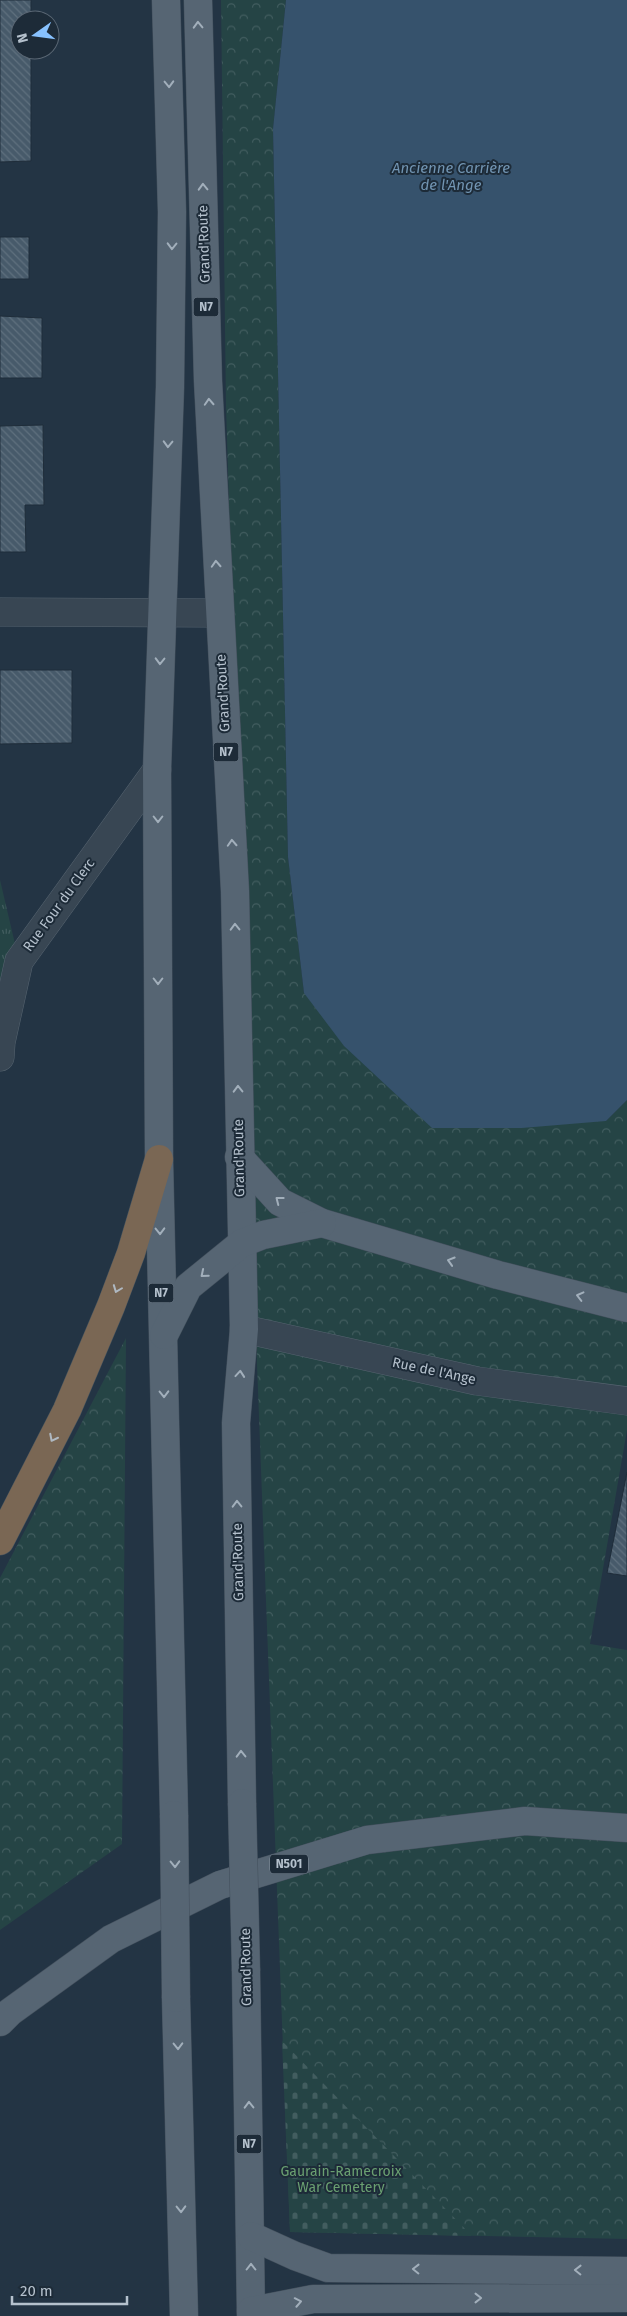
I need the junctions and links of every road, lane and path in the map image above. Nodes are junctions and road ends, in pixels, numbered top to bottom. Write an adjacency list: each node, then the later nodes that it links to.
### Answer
1 (166, 0): 4 (main road, N7, one-way to 4)
2 (198, 0): 5 (main road, Grand'Route / N7, one-way to 2)
3 (0, 612): 4 (street)
4 (161, 613): 5 (street); 6 (main road, N7, one-way to 6)
5 (219, 613): 8 (main road, Grand'Route / N7, one-way to 5)
6 (157, 770): 7 (street, Rue Four du Clerc); 9 (main road, N7, one-way to 9)
7 (0, 1056)
8 (239, 1158): 10 (main road, one-way to 8); 11 (main road, Grand'Route / N7)
9 (158, 1159): 14 (main road, N7, one-way to 14); 16 (highway, one-way to 16)
10 (322, 1223): 11 (main road); 12 (main road, one-way to 10)
11 (242, 1243): 13 (main road, Grand'Route / N7); 14 (main road, one-way to 14)
12 (627, 1308)
13 (244, 1329): 15 (street, Rue de l'Ange); 19 (main road, Grand'Route / N7, one-way to 13, bridge)
14 (162, 1339): 23 (main road, N7, one-way to 23, bridge)
15 (627, 1401)
16 (0, 1541)
17 (623, 1828): 18 (main road, N501)
18 (0, 2022)
19 (251, 2236): 20 (main road, one-way to 19); 22 (main road, Grand'Route / N7, one-way to 19)
20 (627, 2271)
21 (627, 2298): 22 (main road, one-way to 21)
22 (251, 2313)
23 (184, 2316)

